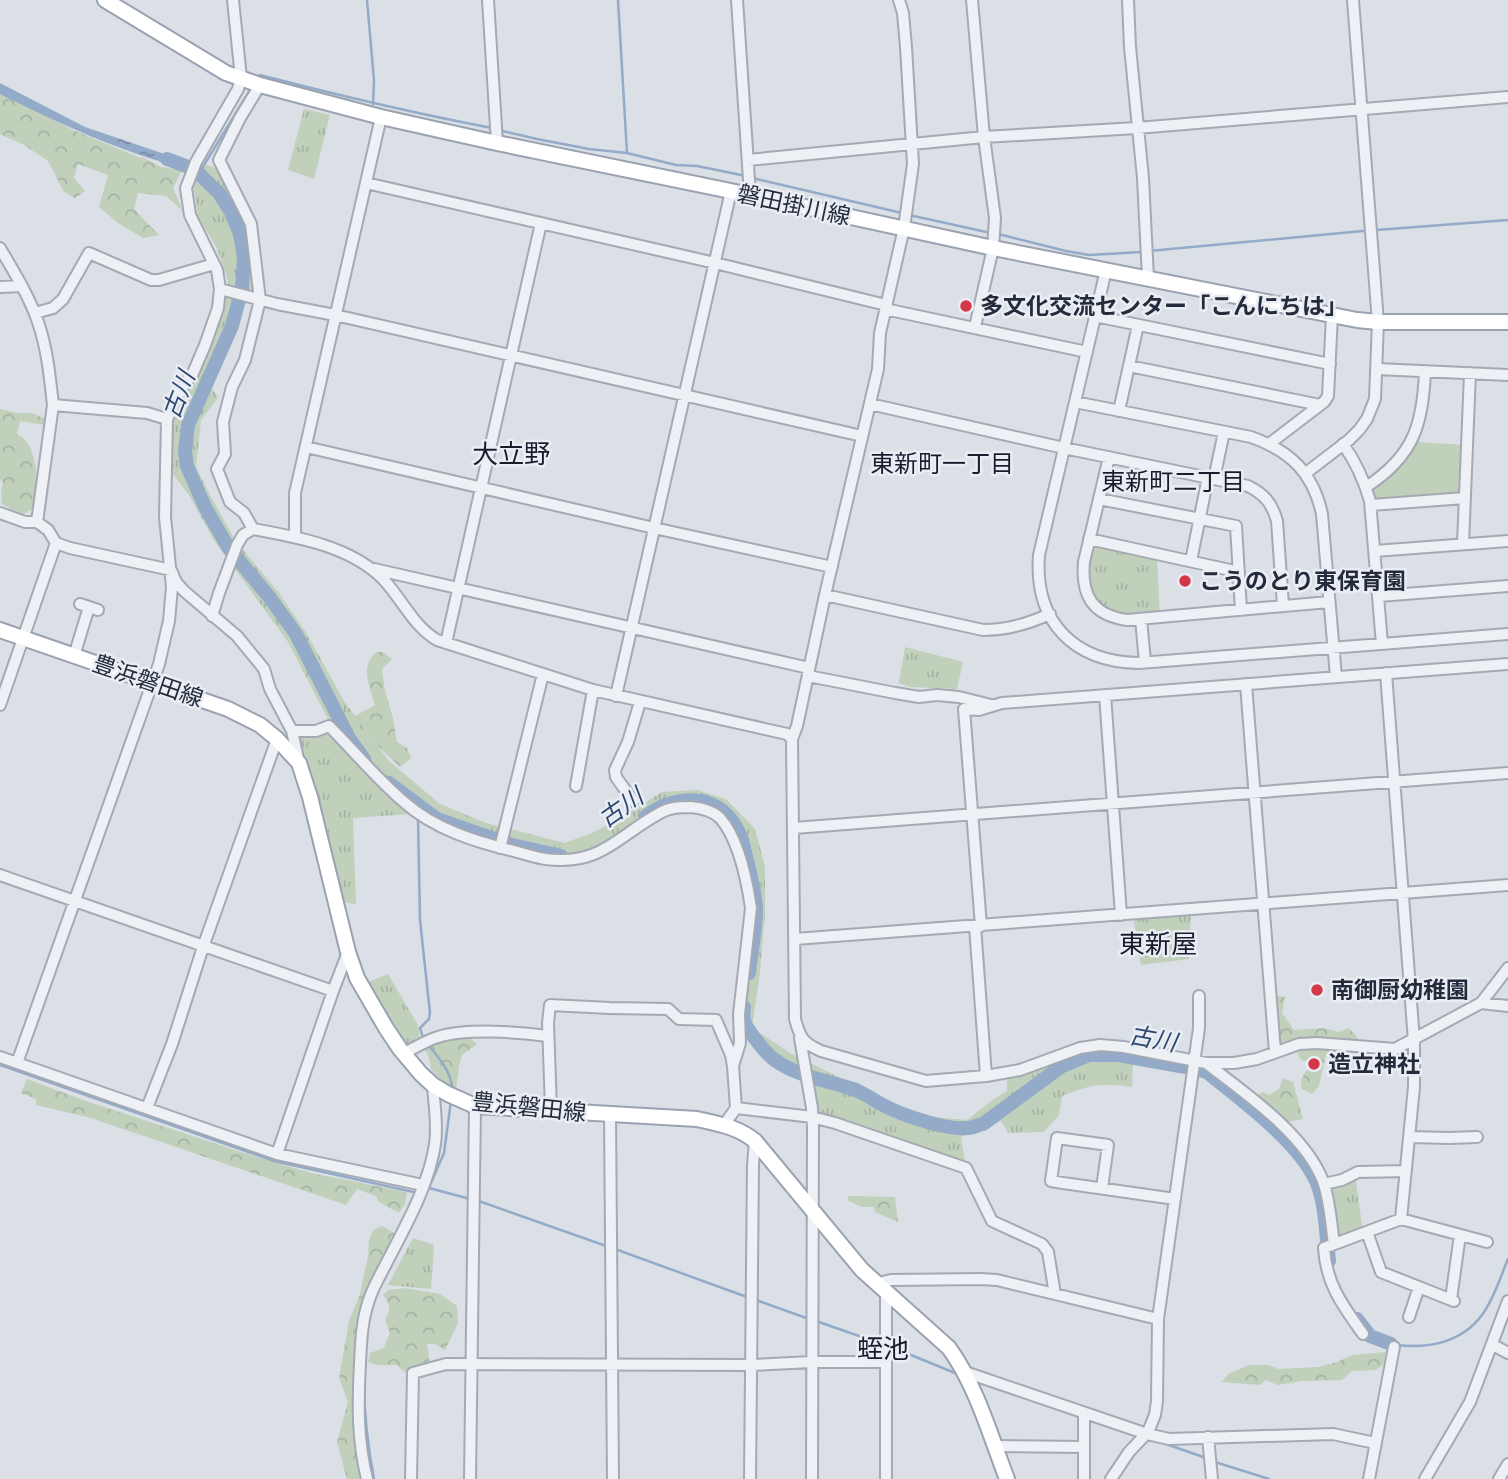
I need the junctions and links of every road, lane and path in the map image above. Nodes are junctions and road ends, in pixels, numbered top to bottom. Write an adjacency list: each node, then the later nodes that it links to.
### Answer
1 (105, 0): 9 (main road, 磐田掛川線)
2 (233, 0): 9 (street)
3 (488, 0): 16 (street)
4 (737, 0): 18 (street)
5 (899, 0): 17 (street)
6 (972, 0): 15 (street)
7 (1128, 0): 14 (street)
8 (1353, 0): 12 (street)
9 (241, 78): 10 (main road, 磐田掛川線); 27 (street)
10 (260, 85): 13 (main road, 磐田掛川線); 33 (street)
11 (1508, 97): 12 (street)
12 (1360, 110): 14 (street); 39 (street)
13 (381, 117): 16 (main road, 磐田掛川線); 19 (street)
14 (1137, 128): 15 (street); 29 (street)
15 (984, 137): 17 (street); 25 (street)
16 (497, 143): 20 (main road, 磐田掛川線)
17 (912, 144): 18 (street); 23 (street)
18 (748, 160): 21 (street)
19 (366, 183): 22 (street); 36 (street)
20 (732, 191): 21 (main road, 磐田掛川線); 26 (street)
21 (750, 195): 23 (main road, 磐田掛川線)
22 (541, 223): 26 (street); 44 (street)
23 (904, 228): 25 (main road, 磐田掛川線); 34 (street)
24 (0, 248): 30 (street)
25 (993, 248): 28 (main road, 磐田掛川線); 42 (street)
26 (715, 263): 34 (street); 51 (street)
27 (214, 264): 32 (street); 35 (street)
28 (1106, 270): 29 (main road, 磐田掛川線); 38 (street)
29 (1149, 278): 37 (main road, 磐田掛川線)
30 (22, 286): 31 (street); 35 (street)
31 (0, 287)
32 (222, 289): 33 (street); 57 (street)
33 (261, 300): 36 (street); 76 (street)
34 (886, 307): 42 (street); 53 (street)
35 (35, 313): 54 (street)
36 (335, 315): 44 (street); 62 (street)
37 (1332, 315): 39 (main road, 磐田掛川線); 45 (street)
38 (1095, 316): 41 (street); 43 (street)
39 (1378, 321): 40 (main road, 磐田掛川線); 47 (street)
40 (1508, 322)
41 (1139, 325): 45 (street); 46 (street)
42 (975, 327): 43 (street)
43 (1087, 352): 52 (street)
44 (511, 354): 51 (street); 67 (street)
45 (1330, 364): 55 (street)
46 (1129, 366): 55 (street); 56 (street)
47 (1377, 369): 48 (street); 61 (street)
48 (1424, 371): 49 (street); 68 (street)
49 (1471, 373): 50 (street); 70 (street)
50 (1508, 375)
51 (685, 394): 59 (street); 75 (street)
52 (1075, 402): 56 (street); 63 (street)
53 (870, 404): 59 (street); 63 (street)
54 (53, 405): 57 (street); 74 (street)
55 (1320, 405): 60 (street)
56 (1119, 411): 58 (street)
57 (167, 419): 86 (street)
58 (1224, 432): 60 (street); 66 (street)
59 (862, 436): 84 (street)
60 (1269, 444): 65 (street)
61 (1343, 444): 65 (street); 68 (street)
62 (306, 447): 67 (street); 77 (street)
63 (1064, 448): 64 (street); 96 (street)
64 (1109, 457): 66 (street); 69 (street)
65 (1306, 473): 92 (street)
66 (1211, 478): 73 (street); 93 (street)
67 (481, 487): 75 (street); 89 (street)
68 (1366, 487): 71 (street)
69 (1099, 499): 73 (street); 78 (street)
70 (1465, 499): 71 (street); 81 (street)
71 (1371, 505): 82 (street)
72 (0, 513): 74 (street)
73 (1199, 519): 83 (street); 87 (street)
74 (37, 522): 80 (street)
75 (654, 528): 84 (street); 99 (street)
76 (253, 529): 77 (street); 97 (street)
77 (295, 536): 85 (street)
78 (1090, 540): 83 (street); 98 (street)
79 (1508, 541): 81 (street)
80 (56, 543): 86 (street); 102 (street)
81 (1463, 544): 82 (street)
82 (1375, 551): 91 (street)
83 (1191, 561): 87 (street)
84 (832, 567): 90 (street)
85 (368, 568): 89 (street); 103 (street)
86 (171, 570): 97 (street); 113 (street)
87 (1239, 572): 95 (street)
88 (1508, 586): 91 (street)
89 (458, 588): 99 (street); 103 (street)
90 (825, 595): 96 (street); 109 (street)
91 (1379, 596): 104 (street)
92 (1329, 602): 93 (street); 105 (street)
93 (1283, 606): 95 (street)
94 (89, 607): 106 (street)
95 (1241, 610): 98 (street)
96 (1050, 614): 107 (street)
97 (212, 616): 121 (street)
98 (1142, 619): 107 (street)
99 (632, 628): 109 (street); 117 (street)
100 (0, 630): 102 (main road, 豊浜磐田線)
101 (1508, 634): 104 (street)
102 (24, 638): 106 (main road, 豊浜磐田線); 119 (street)
103 (446, 643): 111 (street)
104 (1382, 644): 105 (street)
105 (1333, 648): 107 (street); 112 (street)
106 (74, 656): 113 (main road, 豊浜磐田線)
107 (1145, 662)
108 (1508, 664): 110 (street)
109 (809, 672): 120 (street); 123 (street)
110 (1386, 673): 112 (street); 126 (street)
111 (543, 674): 115 (street); 133 (street)
112 (1336, 677): 114 (street)
113 (151, 683): 122 (main road, 豊浜磐田線); 137 (street)
114 (1246, 684): 116 (street); 128 (street)
115 (593, 690): 117 (street); 127 (street)
116 (1105, 695): 120 (street); 130 (street)
117 (616, 696): 118 (street)
118 (640, 702): 123 (street); 129 (street)
119 (0, 705)
120 (992, 705): 131 (street)
121 (292, 731): 124 (street); 133 (street)
122 (277, 739): 124 (main road, 豊浜磐田線); 142 (street)
123 (792, 739): 132 (street)
124 (299, 762): 143 (main road, 豊浜磐田線)
125 (1508, 773): 126 (street)
126 (1394, 782): 128 (street); 136 (street)
127 (576, 786)
128 (1254, 792): 130 (street); 138 (street)
129 (633, 801)
130 (1113, 803): 131 (street); 139 (street)
131 (972, 814): 132 (street); 140 (street)
132 (794, 828): 141 (street)
133 (500, 848): 157 (street)
134 (0, 875): 137 (street)
135 (1508, 885): 136 (street)
136 (1403, 894): 138 (street); 151 (street)
137 (74, 902): 142 (street); 156 (street)
138 (1262, 904): 139 (street); 152 (street)
139 (1121, 915): 140 (street)
140 (978, 926): 141 (street); 158 (street)
141 (794, 939): 149 (street)
142 (203, 947): 145 (street); 161 (street)
143 (348, 952): 145 (street); 153 (main road, 豊浜磐田線)
144 (1508, 968): 147 (street)
145 (333, 991): 170 (street)
146 (1199, 996): 155 (street)
147 (1481, 1003): 148 (street); 151 (street)
148 (1508, 1006)
149 (798, 1032): 158 (street); 165 (street)
150 (548, 1036): 153 (street); 157 (street); 163 (street)
151 (1414, 1041): 152 (street); 167 (street)
152 (1275, 1052): 155 (street)
153 (404, 1053): 159 (main road, 豊浜磐田線)
154 (0, 1057): 156 (street)
155 (1200, 1062): 158 (street); 172 (street); 175 (street)
156 (18, 1063): 161 (street)
157 (733, 1066): 162 (street)
158 (986, 1076)
159 (433, 1085): 160 (main road, 豊浜磐田線); 173 (street)
160 (475, 1106): 163 (main road, 豊浜磐田線); 194 (street)
161 (147, 1108): 170 (street)
162 (736, 1108): 165 (street); 166 (street)
163 (551, 1110): 164 (main road, 豊浜磐田線)
164 (610, 1115): 166 (main road, 豊浜磐田線); 195 (street)
165 (812, 1117): 176 (street); 184 (street)
166 (724, 1125): 169 (main road, 豊浜磐田線)
167 (1409, 1137): 168 (street); 171 (street)
168 (1477, 1137)
169 (755, 1141): 176 (main road, 豊浜磐田線); 196 (street)
170 (277, 1154): 173 (street)
171 (1406, 1171): 172 (street); 177 (street)
172 (1324, 1184): 181 (street)
173 (423, 1185): 205 (street)
174 (1102, 1188): 174 (street); 175 (street)
175 (1175, 1199): 187 (street)
176 (812, 1209): 182 (main road, 豊浜磐田線); 192 (street)
177 (1401, 1219): 178 (street); 179 (street)
178 (1367, 1232): 181 (street); 183 (street)
179 (1460, 1235): 180 (street); 183 (street)
180 (1487, 1242)
181 (1334, 1244): 188 (street)
182 (882, 1287): 184 (street); 193 (street); 197 (main road, 豊浜磐田線)
183 (1419, 1287): 186 (street)
184 (1055, 1294): 187 (street)
185 (1508, 1301): 189 (street)
186 (1409, 1317)
187 (1158, 1319): 199 (street)
188 (1363, 1334)
189 (1493, 1345): 191 (street); 217 (street)
190 (1394, 1347): 201 (street)
191 (1508, 1353)
192 (811, 1362): 193 (street); 196 (street); 210 (street)
193 (886, 1362): 211 (street)
194 (471, 1364): 195 (street); 206 (street); 207 (street)
195 (613, 1365): 196 (street); 208 (street)
196 (752, 1365): 209 (street)
197 (965, 1372): 198 (street); 202 (main road, 豊浜磐田線)
198 (1084, 1413): 199 (street); 203 (street)
199 (1147, 1434): 200 (street); 214 (street)
200 (1208, 1437): 201 (street); 215 (street)
201 (1376, 1443): 216 (street)
202 (995, 1446): 203 (street); 212 (main road, 豊浜磐田線)
203 (1084, 1447): 213 (street)
204 (1508, 1464): 218 (street)
205 (367, 1479)
206 (411, 1479)
207 (470, 1479)
208 (613, 1479)
209 (750, 1479)
210 (812, 1479)
211 (886, 1479)
212 (1007, 1479)
213 (1084, 1479)
214 (1111, 1479)
215 (1212, 1479)
216 (1369, 1479)
217 (1425, 1479)
218 (1499, 1479)

